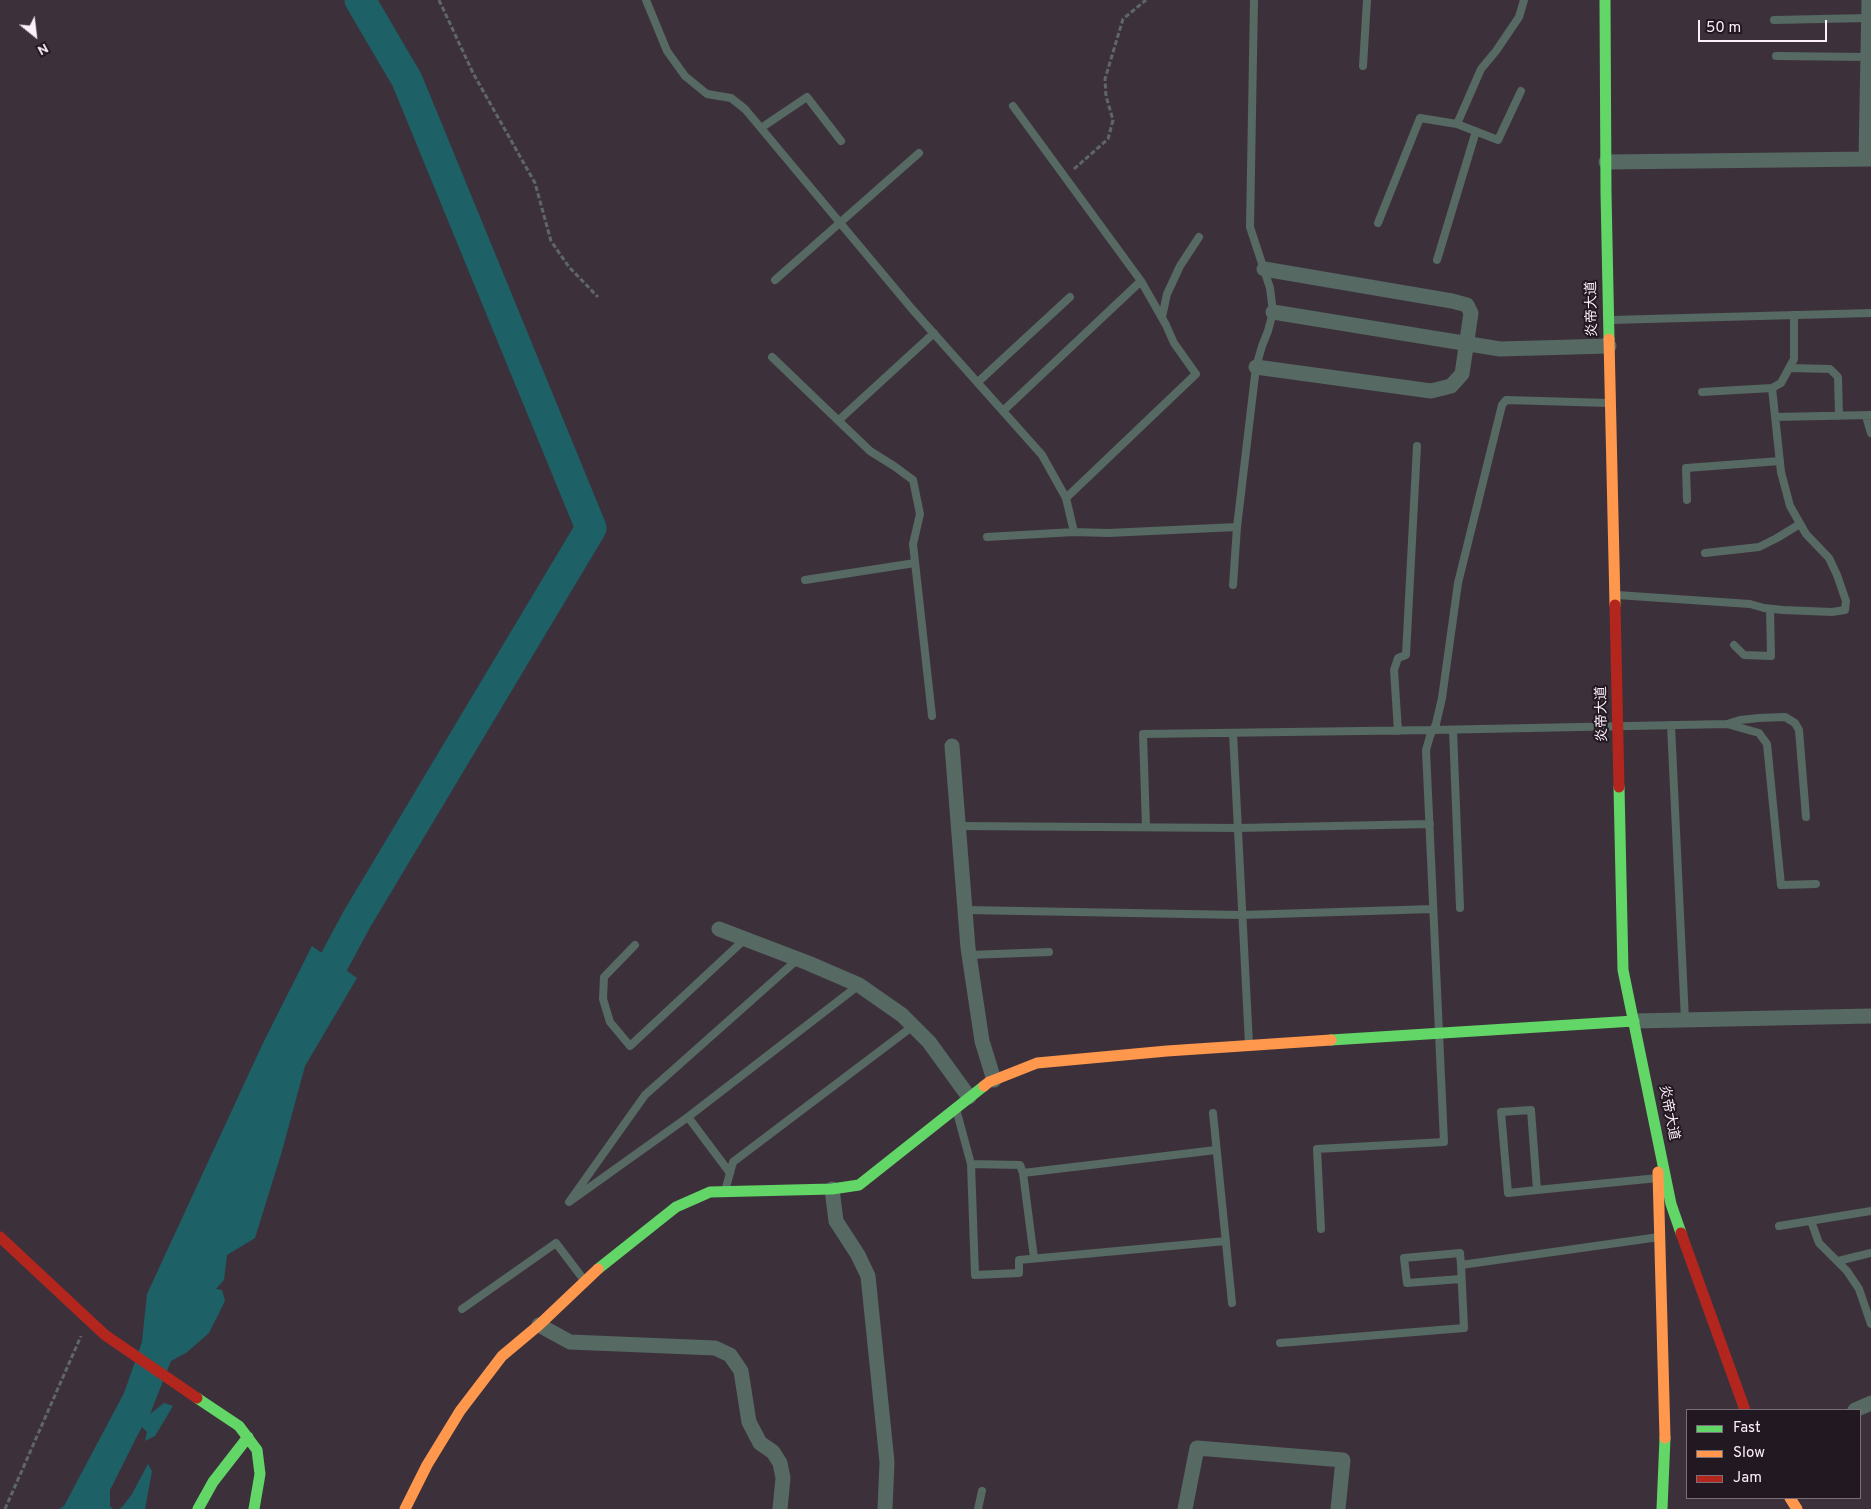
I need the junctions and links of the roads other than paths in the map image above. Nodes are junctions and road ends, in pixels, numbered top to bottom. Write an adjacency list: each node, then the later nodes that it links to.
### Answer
1 (646, 0): 16 (lane)
2 (1254, 0): 26 (lane)
3 (1367, 0): 11 (lane)
4 (1524, 0): 15 (lane)
5 (1605, 0): 21 (main road, 炎帝大道)
6 (1869, 0): 7 (street)
7 (1868, 18): 8 (lane); 10 (street)
8 (1774, 20)
9 (1776, 56): 10 (lane)
10 (1868, 57): 14 (street)
11 (1363, 66)
12 (1521, 91): 17 (lane)
13 (1013, 106): 28 (lane)
14 (1869, 110): 20 (street)
15 (1457, 124): 17 (lane); 23 (lane)
16 (761, 128): 18 (lane); 22 (lane)
17 (1476, 132): 25 (lane)
18 (841, 141)
19 (919, 153): 22 (lane)
20 (1869, 159): 21 (street)
21 (1606, 162): 34 (main road, 炎帝大道)
22 (840, 222): 27 (lane); 35 (lane)
23 (1378, 223)
24 (1200, 237): 33 (lane)
25 (1437, 260)
26 (1264, 269): 30 (lane); 36 (street)
27 (775, 280)
28 (1141, 281): 33 (lane); 45 (lane)
29 (1070, 298): 41 (lane)
30 (1273, 312): 36 (street); 39 (lane)
31 (1871, 313): 32 (lane)
32 (1794, 315): 34 (lane); 40 (lane)
33 (1162, 317): 53 (lane)
34 (1609, 320): 37 (main road, 炎帝大道)
35 (934, 333): 41 (lane); 49 (lane)
36 (1467, 343): 37 (street); 39 (street)
37 (1609, 346): 44 (main road, 炎帝大道)
38 (772, 357): 49 (lane)
39 (1256, 367): 56 (lane)
40 (1790, 368): 42 (lane); 47 (lane)
41 (978, 382): 45 (lane)
42 (1772, 388): 43 (lane); 48 (lane)
43 (1702, 392)
44 (1611, 403): 63 (main road, 炎帝大道); 70 (lane)
45 (1003, 411): 53 (lane)
46 (1869, 415): 47 (lane); 50 (lane)
47 (1839, 416): 48 (lane)
48 (1775, 417): 52 (lane)
49 (839, 420): 60 (lane)
50 (1871, 433)
51 (1417, 446): 72 (lane)
52 (1780, 461): 54 (lane); 55 (lane)
53 (1066, 498): 57 (lane)
54 (1687, 500)
55 (1800, 524): 59 (lane); 64 (lane)
56 (1237, 526): 57 (lane); 62 (lane)
57 (1074, 532): 58 (lane)
58 (987, 537)
59 (1705, 553)
60 (915, 563): 61 (lane); 66 (lane)
61 (804, 580)
62 (1233, 585)
63 (1615, 595): 64 (lane); 69 (main road, 炎帝大道)
64 (1770, 609): 65 (lane)
65 (1734, 645)
66 (932, 716)
67 (1727, 724): 68 (lane); 75 (lane); 80 (lane)
68 (1670, 725): 69 (lane); 93 (lane)
69 (1618, 726): 71 (lane); 94 (main road, 炎帝大道)
70 (1432, 730): 71 (lane); 72 (lane); 76 (lane)
71 (1453, 730): 81 (lane)
72 (1398, 731): 73 (lane)
73 (1233, 733): 78 (lane); 79 (lane)
74 (952, 746): 77 (street)
75 (1806, 817)
76 (1430, 824): 79 (lane); 82 (lane)
77 (958, 826): 78 (lane); 83 (street)
78 (1146, 827): 79 (lane)
79 (1238, 828): 84 (lane)
80 (1816, 884)
81 (1460, 908)
82 (1433, 909): 84 (lane); 96 (lane)
83 (965, 910): 84 (lane); 89 (street)
84 (1242, 915): 97 (lane)
85 (719, 929): 86 (street)
86 (745, 939): 87 (lane); 90 (street)
87 (635, 946)
88 (1049, 952): 89 (lane)
89 (969, 954): 98 (street)
90 (798, 959): 91 (street); 102 (lane)
91 (859, 985): 95 (street); 102 (lane)
92 (1871, 1016): 93 (street)
93 (1686, 1020): 94 (street)
94 (1634, 1021): 96 (main road); 103 (main road, 炎帝大道)
95 (912, 1026): 99 (street); 106 (lane)
96 (1439, 1034): 97 (main road); 115 (lane)
97 (1249, 1046): 98 (main road)
98 (994, 1080): 99 (main road)
99 (969, 1097): 100 (main road)
100 (956, 1108): 105 (lane); 109 (main road)
101 (1212, 1113): 104 (lane)
102 (688, 1117): 106 (lane)
103 (1657, 1133): 108 (main road); 131 (main road, 炎帝大道)
104 (1216, 1150): 107 (lane); 118 (lane)
105 (971, 1164): 107 (lane); 120 (lane)
106 (730, 1173): 111 (lane)
107 (1023, 1173): 120 (lane)
108 (1658, 1178): 110 (lane); 117 (main road)
109 (832, 1189): 111 (main road); 139 (street)
110 (1537, 1190): 110 (lane)
111 (725, 1192): 124 (main road)
112 (1871, 1211): 113 (lane)
113 (1811, 1221): 114 (lane); 121 (lane)
114 (1779, 1226)
115 (1321, 1229)
116 (0, 1237): 133 (main road)
117 (1659, 1237): 122 (lane); 143 (main road)
118 (1226, 1241): 120 (lane); 125 (lane)
119 (1871, 1254): 121 (lane)
120 (1034, 1258)
121 (1838, 1261): 127 (lane)
122 (1461, 1266): 123 (lane); 123 (lane)
123 (1462, 1279): 129 (lane)
124 (585, 1281): 126 (lane); 128 (main road)
125 (1232, 1303)
126 (462, 1308)
127 (1871, 1324)
128 (539, 1325): 137 (main road); 138 (street)
129 (1280, 1343)
130 (1871, 1403): 132 (street)
131 (1745, 1409)
132 (1857, 1409)
133 (248, 1437): 135 (main road); 136 (main road)
134 (982, 1491): 140 (lane)
135 (198, 1509)
136 (254, 1509)
137 (405, 1509)
138 (780, 1509)
139 (885, 1509)
140 (978, 1509)
141 (1185, 1509): 142 (street)
142 (1338, 1509)
143 (1662, 1509)

